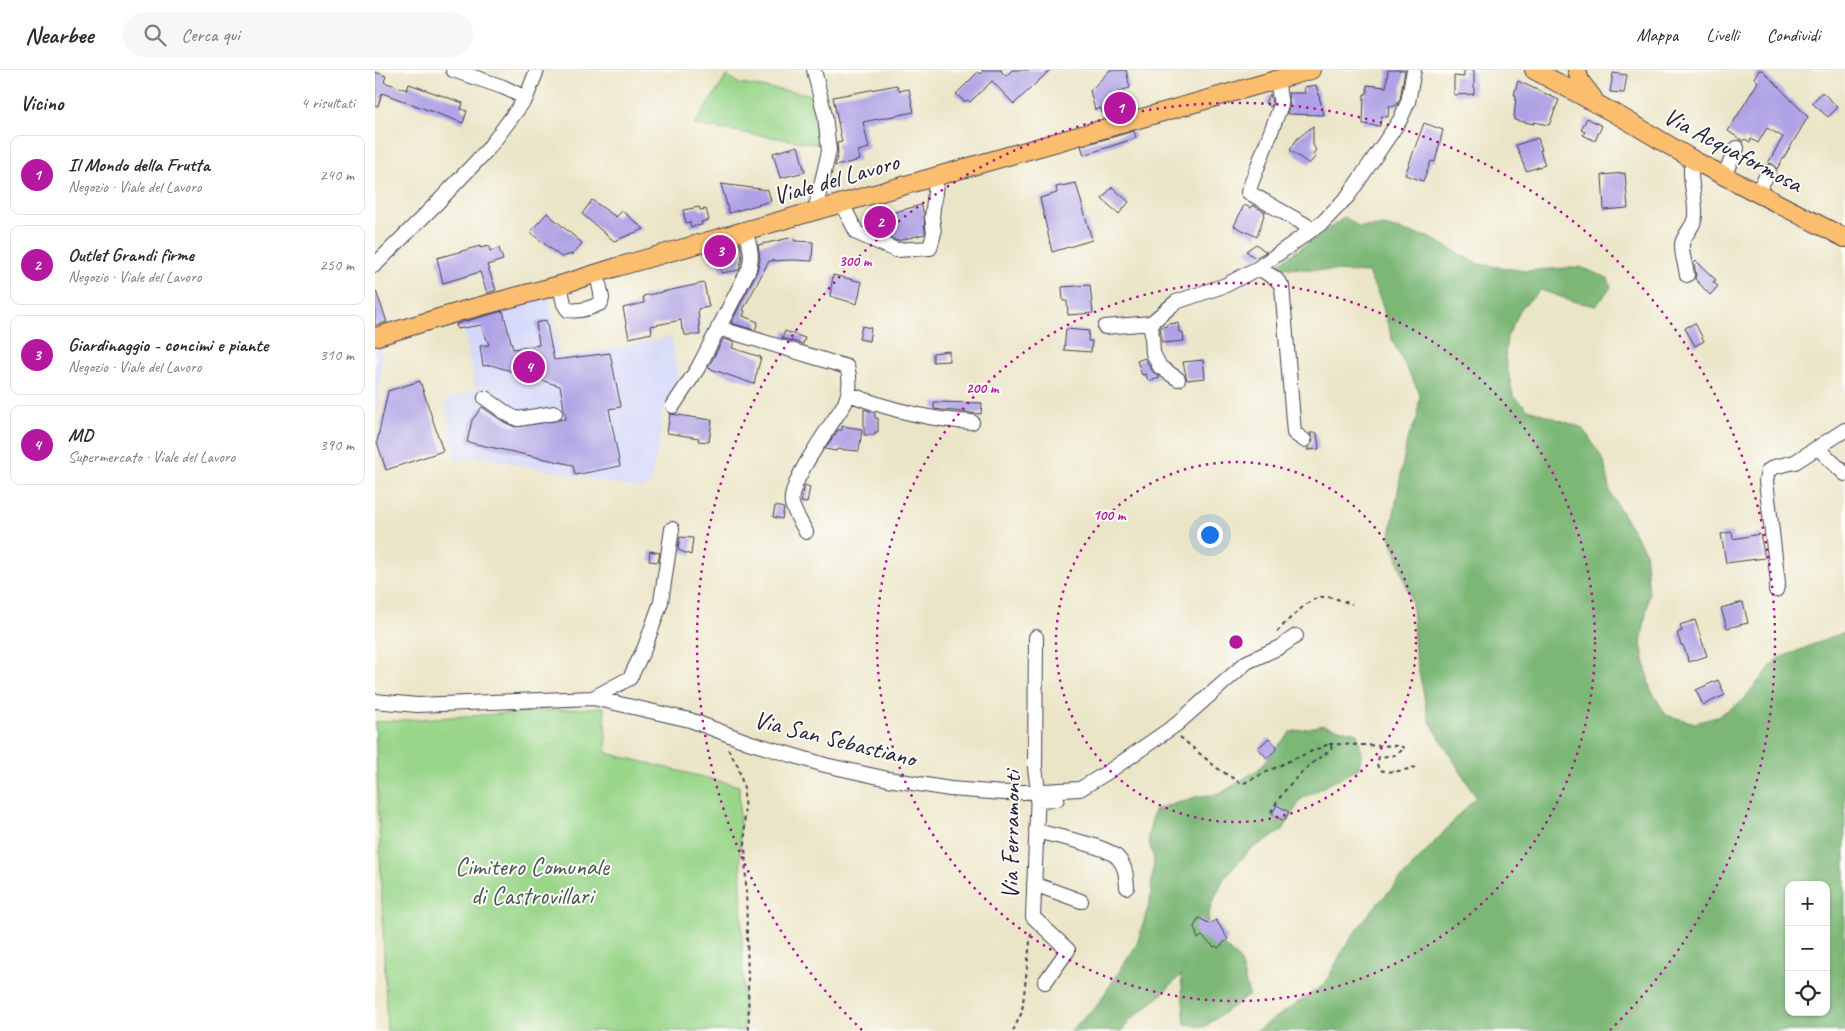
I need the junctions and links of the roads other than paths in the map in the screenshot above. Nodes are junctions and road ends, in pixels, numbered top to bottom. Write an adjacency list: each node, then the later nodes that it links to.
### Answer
1 (453, 70): 9 (street)
2 (537, 70): 9 (street)
3 (814, 70): 18 (street)
4 (1311, 70): 8 (main road, Viale del Lavoro)
5 (1413, 70): 19 (street)
6 (1534, 70): 10 (main road, Via Acquaformosa)
7 (1577, 70): 10 (main road)
8 (1277, 79): 14 (main road, Viale del Lavoro); 19 (street)
9 (526, 98): 22 (street)
10 (1598, 105): 12 (main road, Via Acquaformosa)
11 (1737, 148): 15 (street)
12 (1697, 162): 15 (main road, Via Acquaformosa); 25 (street)
13 (1769, 172): 16 (street)
14 (937, 176): 17 (main road, Viale del Lavoro); 17 (street)
15 (1724, 176): 16 (main road, Via Acquaformosa)
16 (1757, 192): 21 (main road, Via Acquaformosa)
17 (842, 204): 18 (main road, Viale del Lavoro)
18 (815, 211): 20 (main road, Viale del Lavoro)
19 (1313, 229): 23 (street)
20 (745, 232): 24 (main road, Viale del Lavoro); 29 (street)
21 (1845, 238)
22 (375, 265)
23 (1258, 268): 27 (street); 38 (street)
24 (597, 274): 26 (main road, Viale del Lavoro); 26 (street)
25 (1687, 275)
26 (560, 285): 30 (main road, Viale del Lavoro)
27 (1151, 324): 28 (street); 31 (street)
28 (1105, 327)
29 (718, 328): 32 (street); 34 (street)
30 (375, 337)
31 (1178, 379)
32 (849, 394): 36 (street); 42 (street)
33 (485, 398): 35 (street)
34 (673, 406)
35 (555, 413)
36 (972, 422)
37 (1845, 430): 39 (street)
38 (1304, 440)
39 (1819, 448): 40 (street); 43 (street)
40 (1845, 474)
41 (672, 529): 46 (street)
42 (806, 532)
43 (1776, 590)
44 (1296, 636): 48 (street, Via San Sebastiano)
45 (1036, 637): 48 (street, Via Ferramonti)
46 (593, 698): 47 (street, Via San Sebastiano); 48 (street, Via San Sebastiano)
47 (375, 701)
48 (1037, 795): 49 (street); 50 (street, Via Ferramonti)
49 (1057, 799)
50 (1036, 831): 51 (street, Via Ferramonti); 52 (street)
51 (1034, 884): 53 (street); 54 (street, Via Ferramonti)
52 (1127, 887)
53 (1081, 901)
54 (1045, 982)

